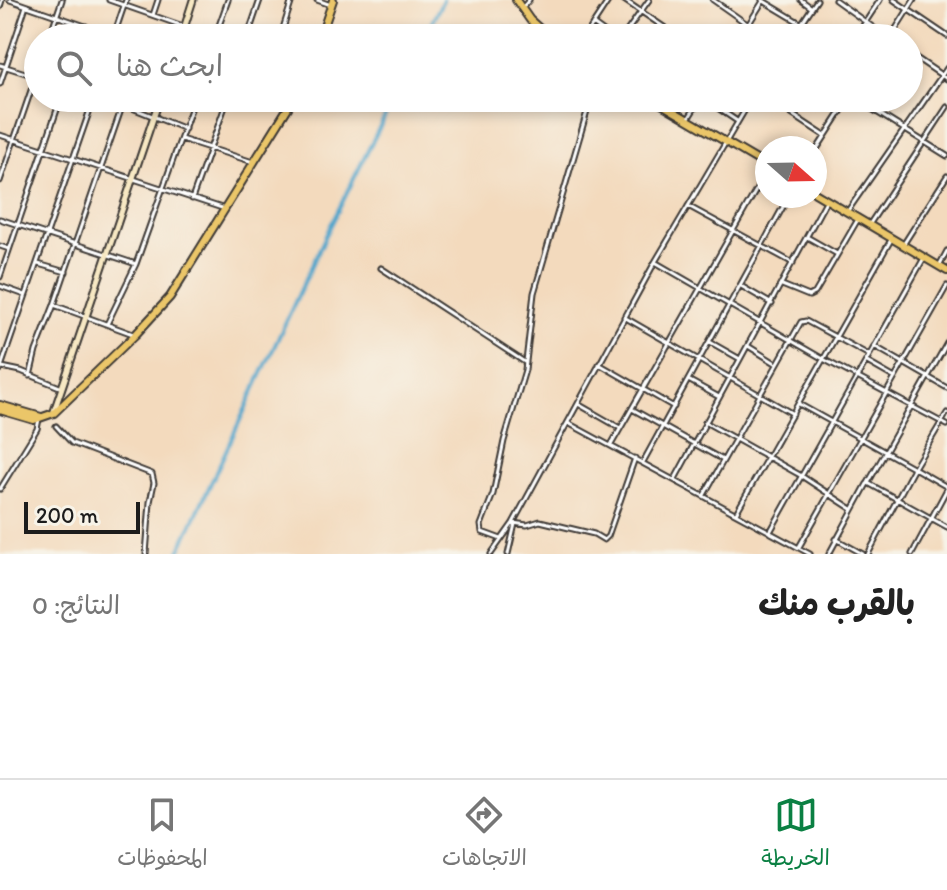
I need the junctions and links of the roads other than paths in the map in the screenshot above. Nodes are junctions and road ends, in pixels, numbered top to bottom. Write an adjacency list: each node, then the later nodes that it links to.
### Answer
1 (2, 0): 28 (street)
2 (10, 0): 26 (street)
3 (62, 0): 33 (street)
4 (109, 0): 27 (street)
5 (126, 0): 27 (street)
6 (158, 0): 34 (street)
7 (193, 0): 40 (street)
8 (228, 0): 41 (street)
9 (260, 0): 42 (street)
10 (292, 0): 43 (street)
11 (317, 0): 25 (street)
12 (516, 0): 30 (main road)
13 (529, 0): 30 (street)
14 (609, 0): 46 (street)
15 (624, 0): 32 (street)
16 (649, 0): 32 (street)
17 (713, 0): 49 (street)
18 (763, 0): 50 (street); 51 (street)
19 (801, 0): 29 (street)
20 (817, 0): 29 (street)
21 (835, 0): 35 (street)
22 (880, 0): 35 (street)
23 (894, 0): 31 (street)
24 (914, 0): 31 (street)
25 (332, 3): 44 (main road)
26 (26, 6): 33 (street); 57 (street)
27 (124, 6): 34 (street); 38 (street)
28 (0, 7)
29 (812, 8): 51 (street)
30 (521, 9): 45 (main road)
31 (908, 9): 53 (street); 54 (street)
32 (641, 11): 47 (street); 48 (street)
33 (57, 16): 36 (street); 37 (street)
34 (153, 16): 39 (street)
35 (865, 22): 52 (street)
36 (54, 24)
37 (80, 24)
38 (118, 24)
39 (176, 24)
40 (185, 24)
41 (220, 24)
42 (252, 24)
43 (284, 24)
44 (325, 24)
45 (536, 24)
46 (593, 24)
47 (632, 24)
48 (660, 24)
49 (747, 24)
50 (749, 24)
51 (802, 24)
52 (868, 24)
53 (898, 24)
54 (947, 36)
55 (923, 63): 60 (street)
56 (0, 65): 57 (street)
57 (6, 67): 59 (street); 62 (street)
58 (947, 68): 60 (street)
59 (24, 73)
60 (942, 76): 61 (street); 63 (street)
61 (947, 79)
62 (0, 84)
63 (923, 104)
64 (947, 107): 92 (street)
65 (24, 112): 91 (street)
66 (56, 112): 95 (street)
67 (89, 112): 97 (street)
68 (120, 112): 100 (street)
69 (139, 112): 83 (street)
70 (156, 112): 83 (street)
71 (190, 112): 86 (street)
72 (223, 112): 94 (street)
73 (285, 112): 99 (main road)
74 (587, 112): 165 (street)
75 (676, 112): 84 (main road)
76 (693, 112): 84 (street)
77 (723, 112): 85 (street)
78 (743, 112): 85 (street)
79 (788, 112): 89 (street)
80 (842, 112): 89 (street)
81 (875, 112): 87 (street)
82 (917, 112): 87 (street)
83 (154, 118): 86 (street); 102 (street)
84 (688, 119): 93 (main road)
85 (737, 121): 93 (street)
86 (185, 129): 90 (street)
87 (905, 130): 92 (street); 112 (street)
88 (0, 135): 91 (street)
89 (825, 136)
90 (181, 139): 94 (street); 104 (street)
91 (14, 140): 95 (street); 103 (street)
92 (924, 141): 96 (street); 116 (street)
93 (725, 142): 98 (main road); 108 (street)
94 (211, 147): 99 (street); 106 (street)
95 (44, 149): 97 (street); 115 (street)
96 (947, 156)
97 (72, 159): 100 (street); 118 (street)
98 (755, 161)
99 (254, 162): 111 (main road)
100 (102, 168): 102 (street); 121 (street)
101 (947, 176): 122 (street)
102 (132, 179): 104 (street); 128 (street)
103 (0, 181)
104 (164, 189): 106 (street); 133 (street)
105 (755, 191): 117 (street)
106 (192, 199): 111 (street)
107 (827, 200): 112 (main road)
108 (688, 206): 117 (street); 130 (street)
109 (783, 208): 124 (street)
110 (823, 208): 119 (street)
111 (225, 209): 152 (main road)
112 (847, 212): 114 (main road)
113 (0, 219): 115 (street)
114 (858, 219): 116 (main road); 127 (street)
115 (17, 225): 118 (street); 125 (street)
116 (869, 225): 120 (main road)
117 (734, 231): 124 (street); 143 (street)
118 (46, 234): 121 (street); 131 (street)
119 (807, 237): 127 (street); 132 (street)
120 (892, 238): 122 (main road); 153 (street)
121 (75, 244): 128 (street); 137 (street)
122 (903, 245): 129 (main road)
123 (0, 246): 125 (street)
124 (762, 247): 132 (street); 141 (street)
125 (9, 249): 138 (street)
126 (947, 251): 134 (street)
127 (837, 254): 139 (street)
128 (107, 255): 133 (street); 148 (street)
129 (924, 257): 134 (main road); 159 (street)
130 (655, 262): 143 (street); 149 (street)
131 (37, 263): 137 (street); 144 (street)
132 (793, 263): 139 (street)
133 (136, 264): 151 (street)
134 (939, 266): 136 (main road)
135 (381, 268): 165 (street)
136 (947, 271)
137 (66, 272): 147 (street)
138 (0, 277)
139 (782, 285): 146 (street)
140 (0, 286): 144 (street)
141 (741, 286): 145 (street); 146 (street)
142 (947, 286): 168 (street)
143 (701, 287): 145 (street); 156 (street)
144 (25, 295): 169 (street)
145 (730, 304): 150 (street); 155 (street)
146 (772, 304): 150 (street)
147 (54, 305): 148 (street); 170 (street)
148 (86, 317): 151 (street); 176 (street)
149 (624, 317): 156 (street); 166 (street)
150 (762, 322): 154 (street); 158 (street)
151 (107, 324): 152 (street)
152 (136, 334): 188 (main road)
153 (837, 338): 154 (street); 160 (street); 162 (street)
154 (791, 340): 162 (street); 167 (street)
155 (710, 342): 161 (street); 163 (street)
156 (669, 343): 163 (street); 178 (street)
157 (947, 343): 173 (street)
158 (748, 346): 161 (street); 167 (street)
159 (874, 346): 160 (street); 168 (street)
160 (869, 355): 164 (street)
161 (740, 359): 172 (street)
162 (825, 360): 171 (street); 183 (street)
163 (700, 361): 172 (street); 175 (street)
164 (866, 361): 171 (street); 174 (street)
165 (526, 363): 224 (street)
166 (599, 364): 178 (street); 182 (street)
167 (777, 364): 180 (street)
168 (903, 364): 173 (street); 174 (street)
169 (0, 368): 170 (street)
170 (30, 376): 176 (street)
171 (857, 376): 179 (street); 192 (street)
172 (730, 377): 180 (street); 181 (street)
173 (928, 377): 177 (street); 185 (street)
174 (895, 378): 179 (street)
175 (689, 380): 181 (street); 184 (street)
176 (62, 388): 188 (street)
177 (947, 388)
178 (642, 389): 184 (street); 187 (street)
179 (886, 393): 185 (street); 200 (street)
180 (760, 395): 190 (street); 201 (street)
181 (719, 397): 193 (street)
182 (578, 404): 195 (street); 199 (street)
183 (799, 404): 190 (street); 192 (street)
184 (674, 407): 198 (street)
185 (911, 407): 194 (street); 204 (street)
186 (0, 408): 191 (main road)
187 (632, 408): 198 (street); 199 (street)
188 (54, 413): 191 (main road)
189 (947, 413): 194 (street)
190 (793, 414): 205 (street)
191 (41, 418): 214 (street)
192 (832, 421): 200 (street); 210 (street)
193 (705, 422): 201 (street); 202 (street)
194 (942, 422): 196 (street); 209 (street)
195 (568, 423): 203 (street); 221 (street)
196 (947, 425)
197 (56, 426): 227 (street)
198 (663, 426): 202 (street); 208 (street)
199 (620, 428): 203 (street)
200 (860, 438): 204 (street); 215 (street)
201 (735, 440): 205 (street); 207 (street)
202 (694, 443): 207 (street); 211 (street)
203 (611, 445): 206 (street)
204 (885, 452): 209 (street); 212 (street)
205 (768, 457): 210 (street); 219 (street)
206 (635, 458): 208 (street); 221 (street)
207 (723, 460): 216 (street)
208 (643, 462): 211 (street)
209 (914, 468): 213 (street); 217 (street)
210 (800, 475): 215 (street); 223 (street)
211 (675, 479): 216 (street)
212 (868, 483): 217 (street); 218 (street)
213 (947, 488): 220 (street)
214 (0, 489)
215 (829, 493): 218 (street); 226 (street)
216 (704, 495): 219 (street)
217 (899, 500): 220 (street); 232 (street)
218 (852, 509): 225 (street)
219 (736, 513): 223 (street)
220 (931, 519): 222 (street); 233 (street)
221 (514, 524): 224 (street); 229 (street)
222 (947, 527)
223 (770, 532): 226 (street)
224 (501, 539): 228 (street)
225 (836, 539): 231 (street); 232 (street)
226 (799, 547): 230 (street)
227 (146, 554)
228 (491, 554)
229 (508, 554)
230 (810, 554)
231 (829, 554)
232 (866, 554)
233 (912, 554)

